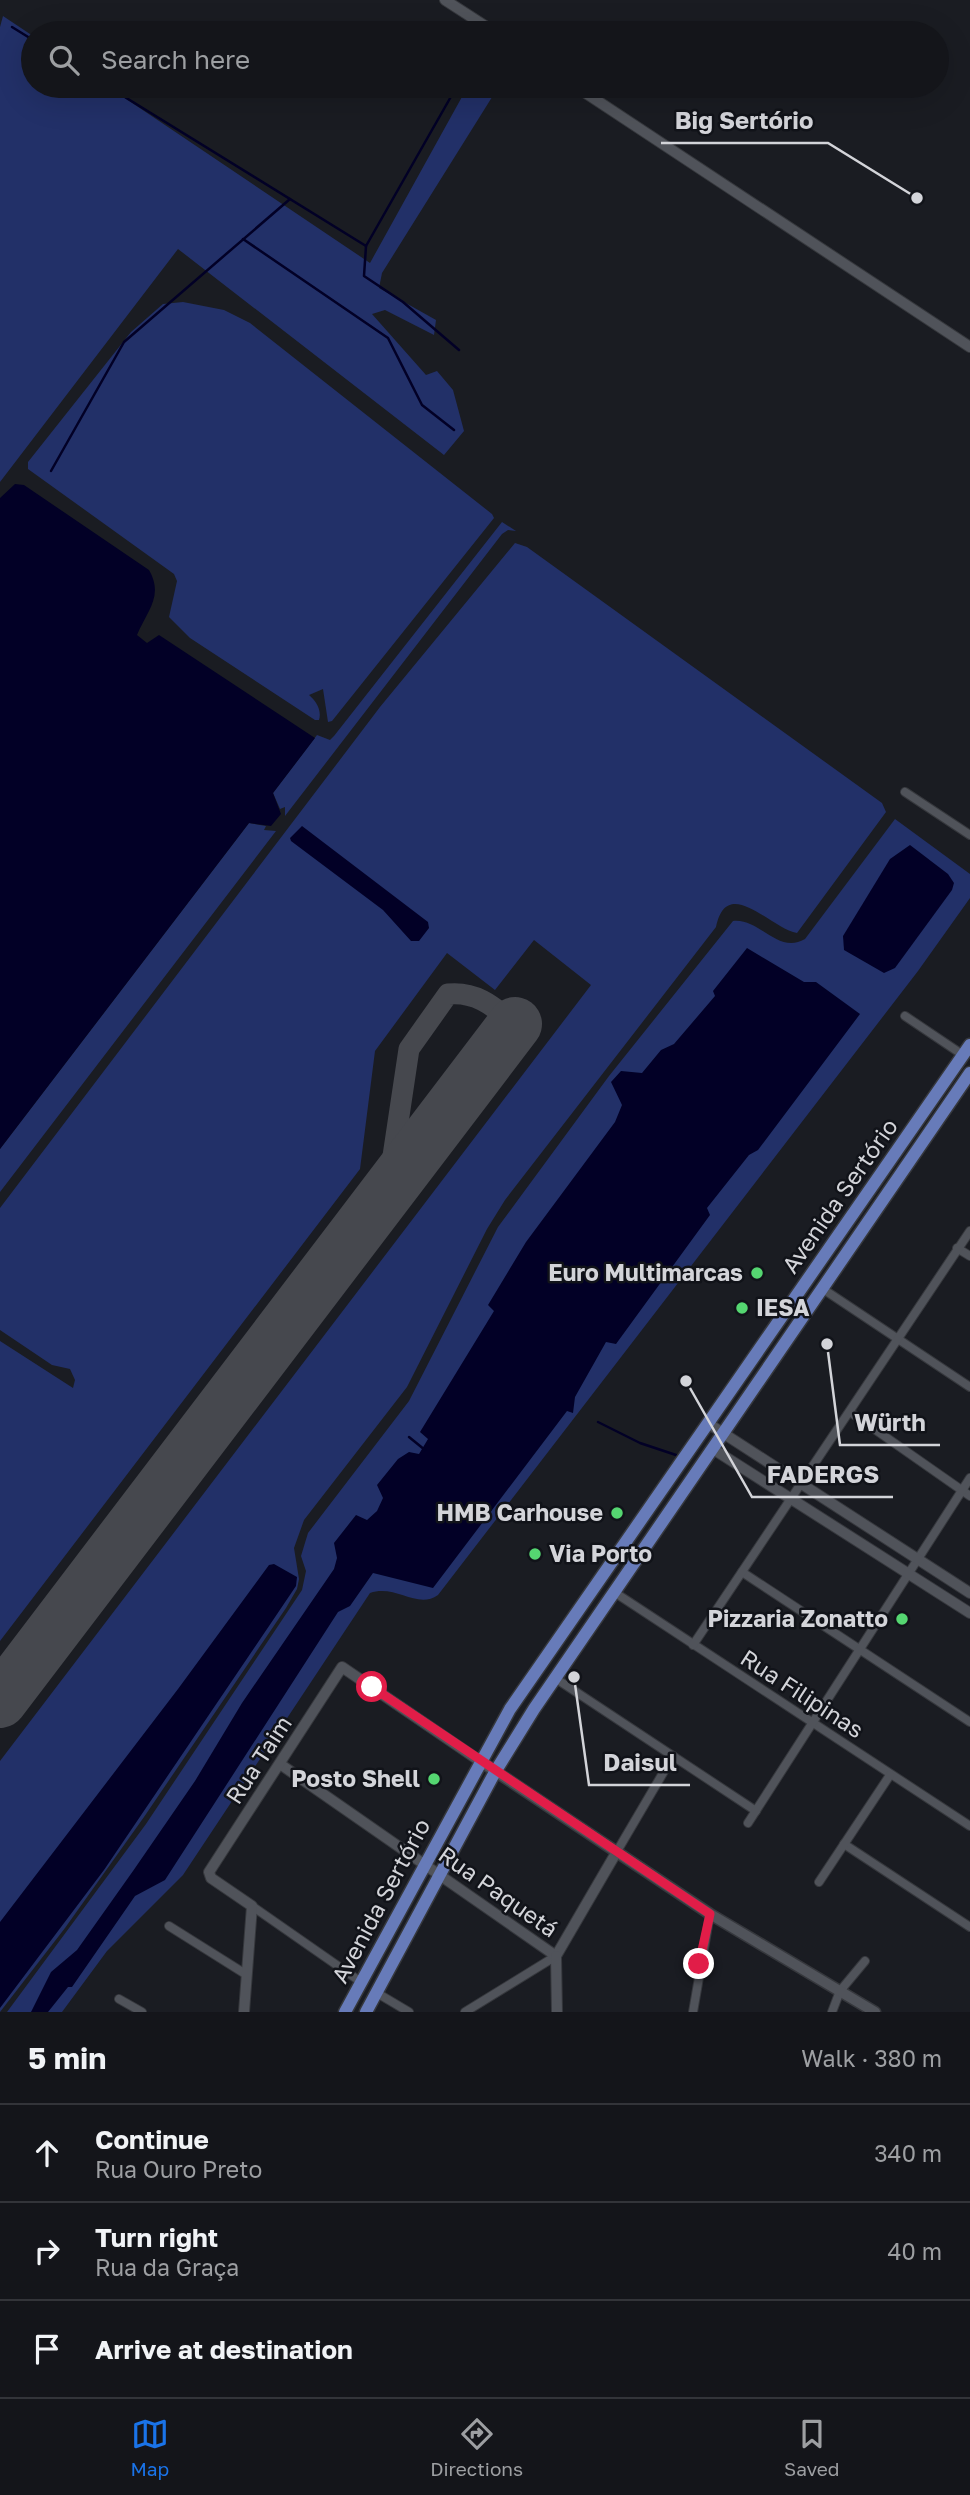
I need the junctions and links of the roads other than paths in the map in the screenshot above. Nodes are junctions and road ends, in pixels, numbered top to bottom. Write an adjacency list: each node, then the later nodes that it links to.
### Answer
1 (445, 0): 2 (street)
2 (477, 21)
3 (593, 98): 4 (street)
4 (970, 347)
5 (905, 792): 6 (street)
6 (970, 835)
7 (905, 1016): 8 (street)
8 (967, 1050): 17 (main road, Avenida Sertório)
9 (970, 1073): 13 (main road, Avenida Sertório)
10 (970, 1231): 11 (street)
11 (957, 1248): 12 (street); 14 (street)
12 (970, 1256)
13 (823, 1289): 14 (street); 18 (main road, Avenida Sertório)
14 (898, 1336): 15 (street); 16 (street)
15 (970, 1387)
16 (850, 1412): 21 (street); 22 (street)
17 (709, 1424): 18 (street); 36 (main road, Avenida Sertório)
18 (724, 1433): 19 (main road, Avenida Sertório); 21 (street)
19 (713, 1449): 23 (street); 27 (main road, Avenida Sertório)
20 (970, 1478): 22 (street)
21 (802, 1484): 23 (street); 24 (street)
22 (966, 1493): 24 (street)
23 (793, 1498): 25 (street); 26 (street)
24 (918, 1559): 26 (street); 28 (street)
25 (742, 1572): 30 (street); 31 (street)
26 (909, 1573): 29 (street); 31 (street)
27 (614, 1592): 30 (street, Rua Filipinas); 32 (main road, Avenida Sertório)
28 (970, 1593)
29 (970, 1613)
30 (693, 1645): 34 (street, Rua Filipinas)
31 (858, 1650): 33 (street); 34 (street)
32 (555, 1678): 35 (street); 38 (main road, Avenida Sertório)
33 (970, 1722)
34 (811, 1723): 39 (street, Rua Filipinas); 40 (street)
35 (673, 1756): 40 (street); 44 (street)
36 (480, 1761): 37 (street, Rua Taim); 38 (main road); 45 (main road, Avenida Sertório)
37 (280, 1764): 45 (street, Rua Paquetá); 48 (street, Rua Taim)
38 (495, 1772): 44 (main road); 46 (main road, Avenida Sertório)
39 (890, 1774): 42 (street, Rua Filipinas); 43 (street)
40 (756, 1811): 41 (street)
41 (748, 1823)
42 (970, 1826)
43 (844, 1844): 47 (street); 51 (street)
44 (616, 1853): 49 (main road); 52 (street)
45 (424, 1865): 46 (street, Rua Paquetá); 55 (main road, Avenida Sertório)
46 (439, 1874): 52 (street, Rua Paquetá); 57 (main road, Avenida Sertório)
47 (819, 1882)
48 (252, 1906): 54 (street); 55 (street)
49 (710, 1914): 56 (main road); 66 (street)
50 (169, 1926): 54 (street)
51 (970, 1927)
52 (556, 1956): 64 (street); 65 (street)
53 (865, 1961): 56 (street)
54 (247, 1975): 60 (street)
55 (361, 1982): 61 (main road, Avenida Sertório)
56 (840, 1991): 67 (street); 68 (main road)
57 (377, 1993): 62 (main road, Avenida Sertório); 63 (street)
58 (119, 1999): 59 (street)
59 (142, 2012)
60 (244, 2012)
61 (345, 2012)
62 (366, 2012)
63 (409, 2012)
64 (465, 2012)
65 (557, 2012)
66 (693, 2012)
67 (832, 2012)
68 (875, 2012)

